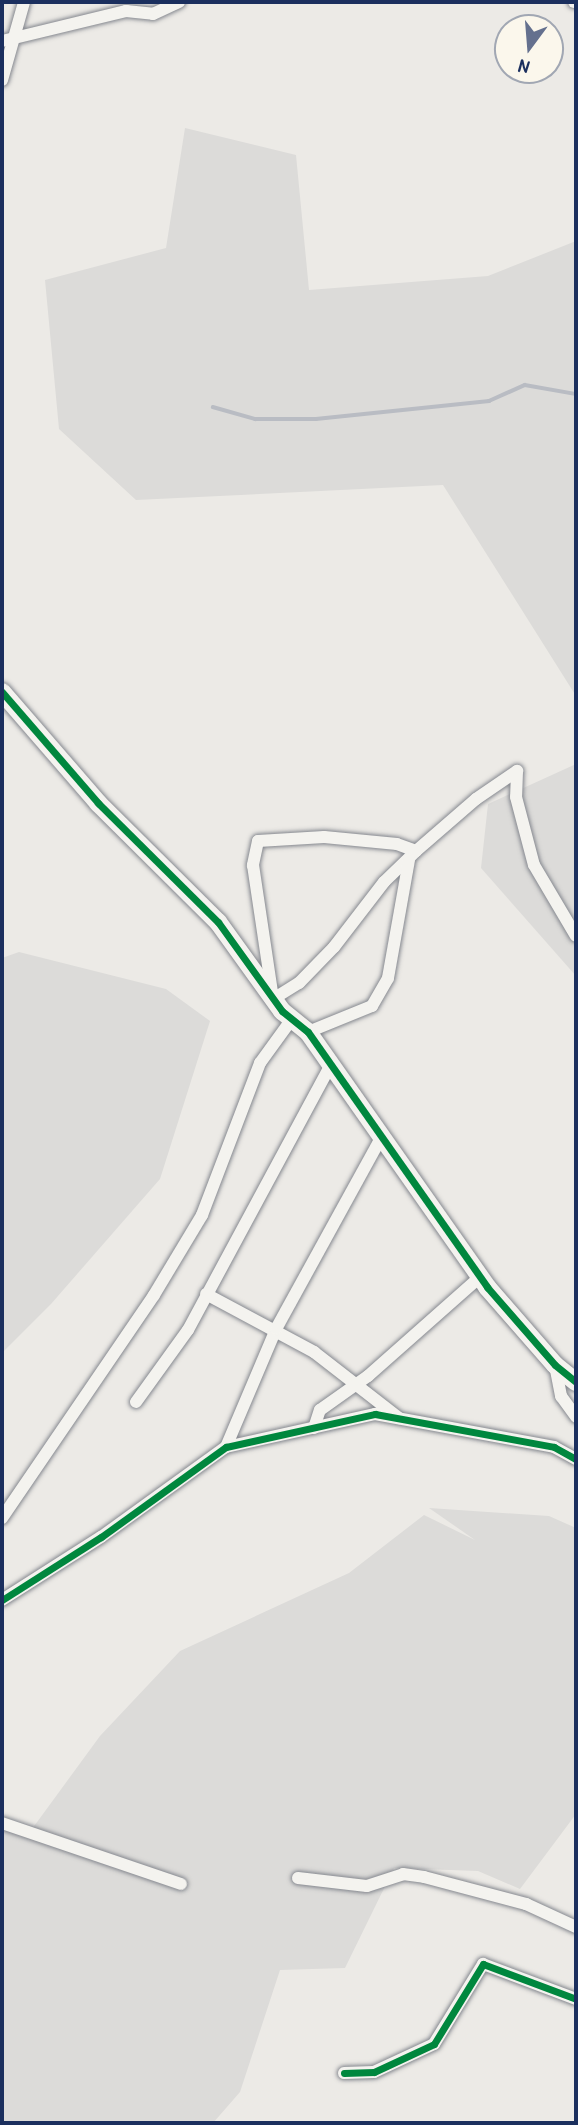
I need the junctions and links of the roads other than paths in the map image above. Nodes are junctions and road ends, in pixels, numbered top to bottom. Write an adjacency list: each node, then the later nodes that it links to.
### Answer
1 (24, 2): 3 (street)
2 (179, 2): 3 (street)
3 (15, 36): 4 (street); 5 (street)
4 (2, 41)
5 (2, 80)
6 (2, 692): 9 (street)
7 (412, 855): 8 (street); 9 (street); 9 (street); 11 (street)
8 (576, 936)
9 (273, 999): 10 (street)
10 (292, 1019): 11 (street); 26 (street)
11 (308, 1032): 12 (street)
12 (331, 1064): 13 (street); 15 (street)
13 (382, 1136): 14 (street); 16 (street)
14 (480, 1277): 17 (street); 19 (street)
15 (206, 1294): 16 (street); 20 (street)
16 (276, 1329): 19 (street); 24 (street)
17 (555, 1365): 18 (street); 22 (street)
18 (576, 1382)
19 (358, 1383): 21 (street); 23 (street)
20 (136, 1402)
21 (400, 1418): 23 (street); 25 (street)
22 (576, 1418)
23 (314, 1428): 24 (street)
24 (226, 1447): 27 (street)
25 (576, 1459)
26 (2, 1518)
27 (2, 1600)
28 (2, 1823): 30 (street)
29 (299, 1878): 31 (street)
30 (181, 1884)
31 (576, 1927)
32 (576, 1999): 33 (street)
33 (344, 2073)

